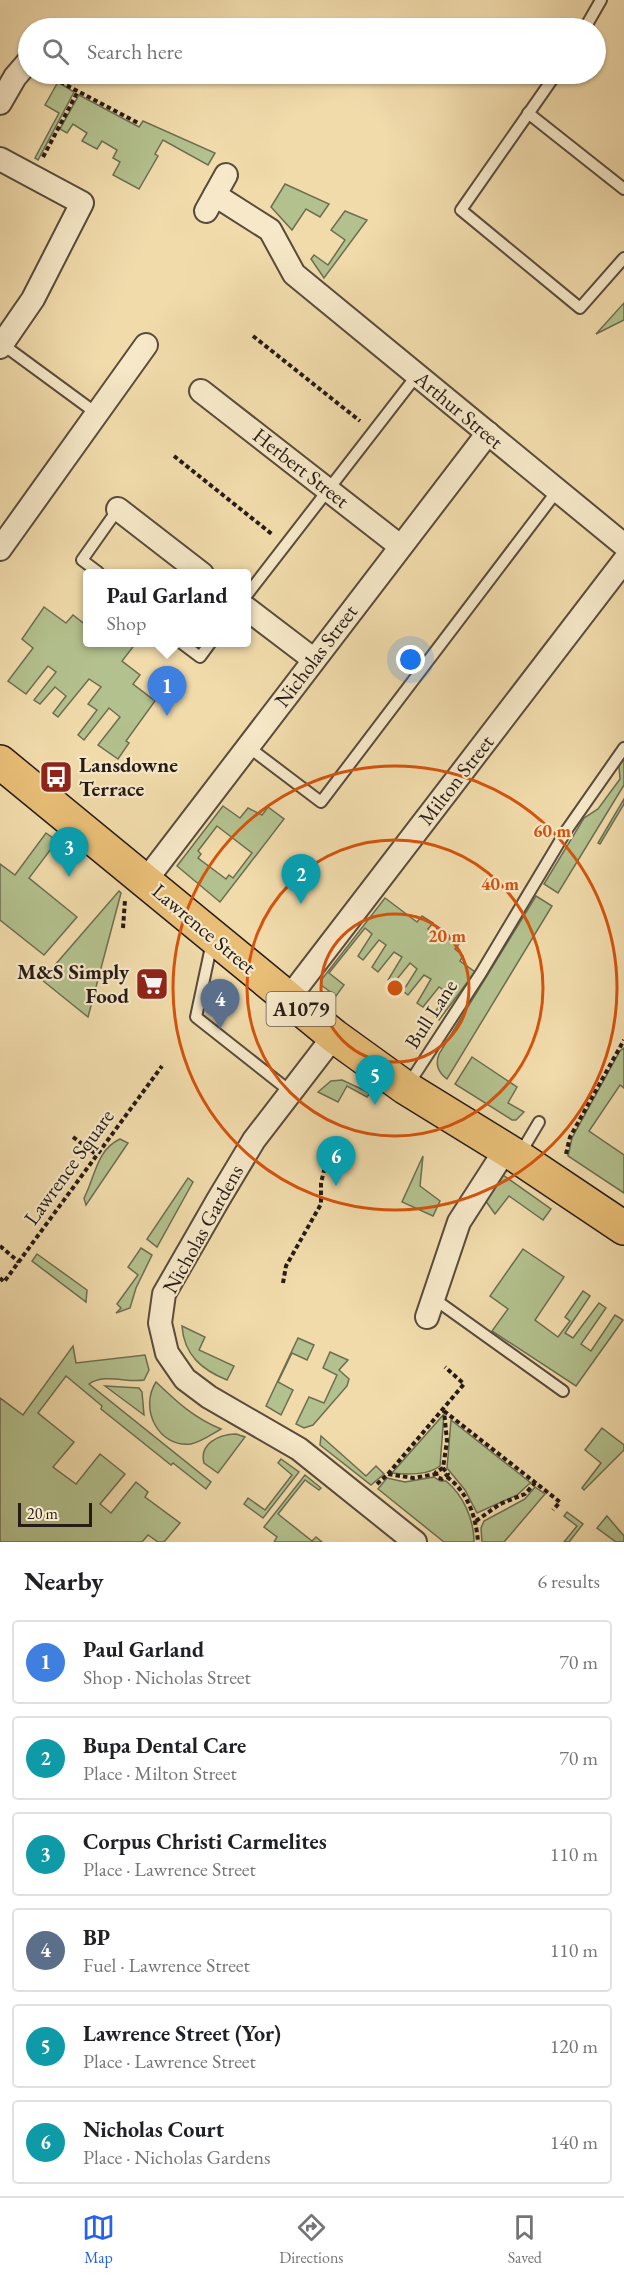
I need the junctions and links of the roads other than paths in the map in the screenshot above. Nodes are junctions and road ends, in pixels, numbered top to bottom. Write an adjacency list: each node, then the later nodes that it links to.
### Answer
1 (601, 0): 2 (lane)
2 (591, 18)
3 (18, 74): 5 (street)
4 (549, 84): 6 (lane)
5 (0, 103)
6 (528, 113): 8 (lane); 10 (lane)
7 (0, 159): 11 (street)
8 (624, 189)
9 (216, 194): 13 (street, Arthur Street)
10 (624, 258)
11 (1, 345): 15 (lane)
12 (146, 345): 15 (street)
13 (417, 375): 16 (street, Arthur Street); 17 (lane)
14 (201, 392): 17 (street, Herbert Street)
15 (96, 413): 22 (street)
16 (488, 433): 18 (street, Arthur Street); 21 (street, Nicholas Street)
17 (327, 488): 21 (street, Herbert Street); 26 (lane)
18 (557, 490): 20 (street, Arthur Street); 31 (lane)
19 (118, 509): 24 (lane); 25 (street)
20 (624, 545)
21 (400, 546): 30 (street, Nicholas Street)
22 (0, 549)
23 (624, 561): 36 (street, Milton Street)
24 (94, 569)
25 (197, 569)
26 (251, 589)
27 (251, 612): 30 (street)
28 (187, 647): 29 (lane)
29 (207, 647)
30 (313, 659): 31 (street, Nicholas Street)
31 (247, 746): 34 (street, Nicholas Street)
32 (624, 748): 38 (lane, Bull Lane)
33 (0, 762): 34 (main road, Lawrence Street / A1079)
34 (146, 880): 35 (main road, Lawrence Street / A1079)
35 (213, 936): 36 (main road, Lawrence Street / A1079); 39 (lane)
36 (288, 999): 37 (main road, Lawrence Street / A1079)
37 (334, 1035): 38 (main road, Lawrence Street / A1079); 39 (street, Nicholas Gardens)
38 (406, 1088): 41 (main road, Lawrence Street / A1079)
39 (291, 1092): 45 (street, Nicholas Gardens)
40 (539, 1122): 41 (lane)
41 (512, 1153): 42 (main road, Lawrence Street / A1079); 43 (street)
42 (624, 1228)
43 (430, 1308): 44 (lane)
44 (563, 1391)
45 (415, 1542)

